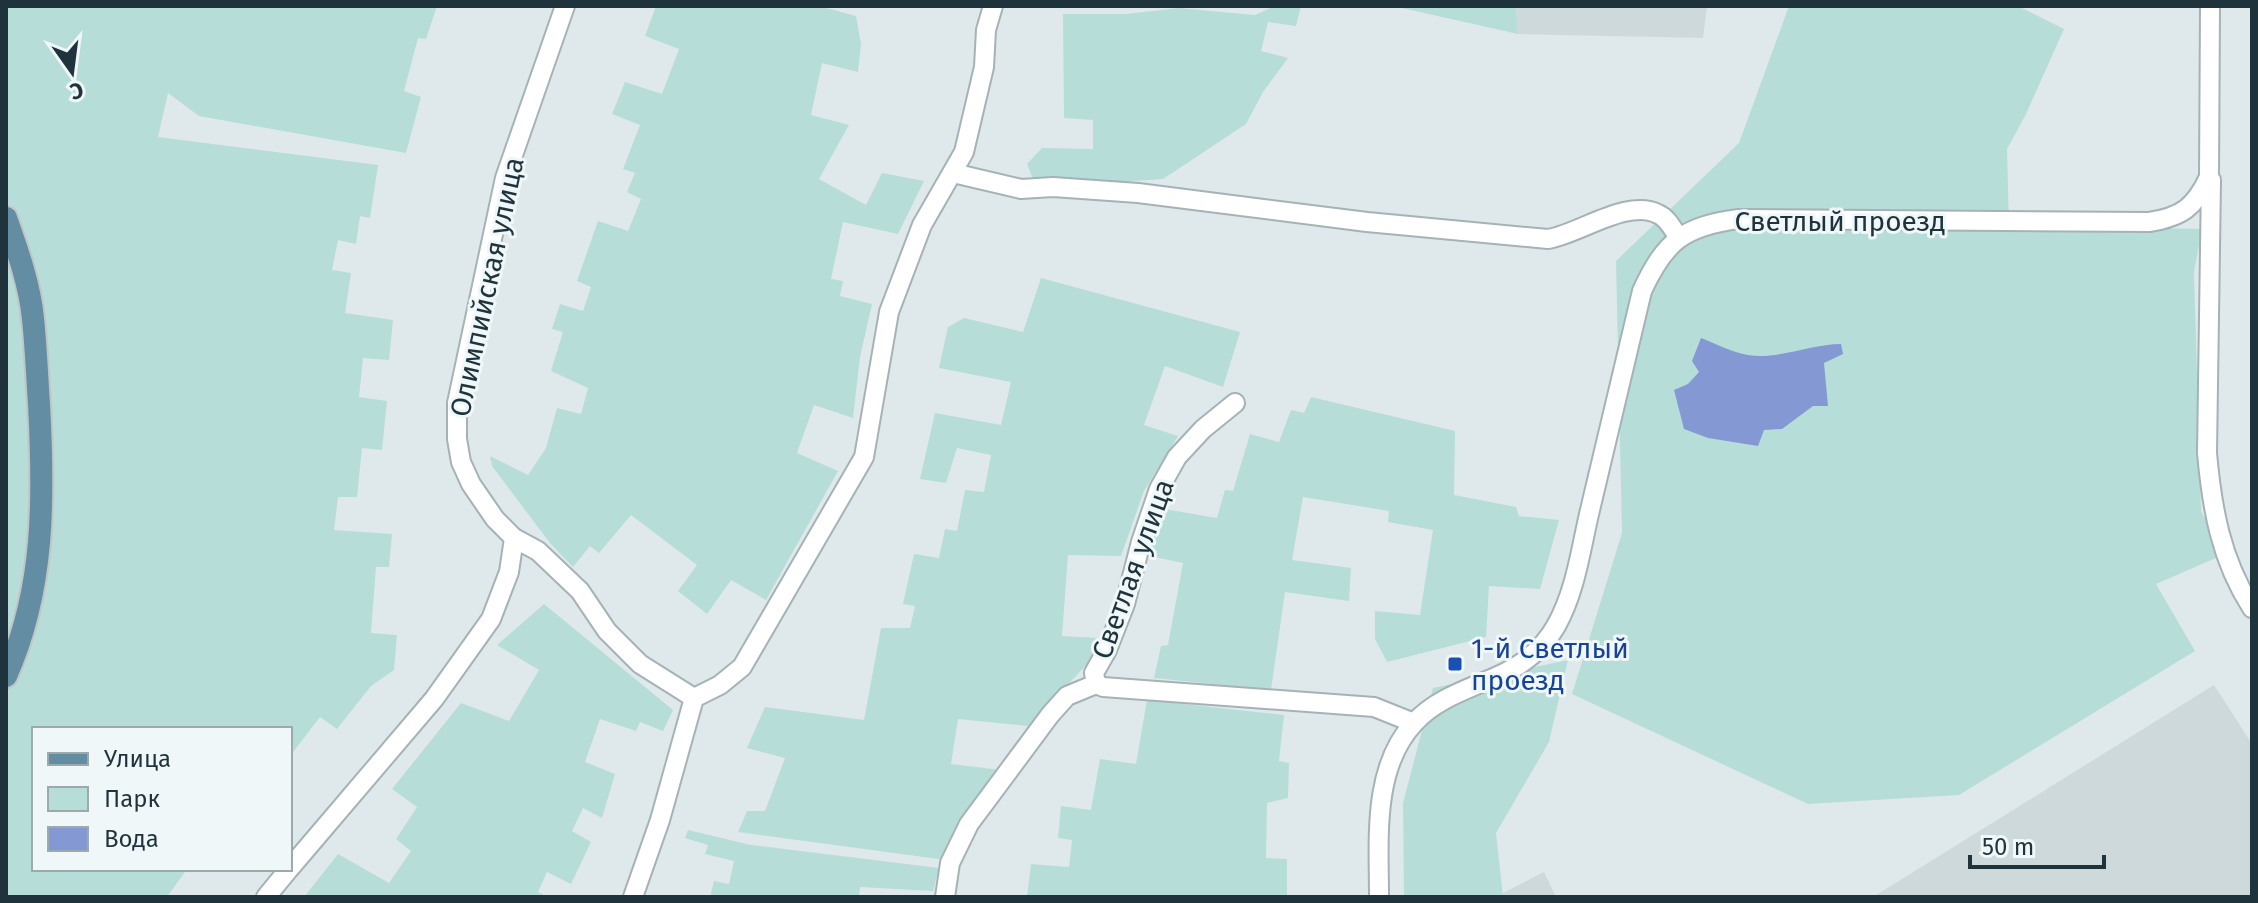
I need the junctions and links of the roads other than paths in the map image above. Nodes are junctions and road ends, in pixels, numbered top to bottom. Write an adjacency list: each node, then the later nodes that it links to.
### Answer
1 (565, 6): 9 (street, Олимпийская улица)
2 (993, 6): 5 (street)
3 (2210, 6): 4 (street, Светлый проезд)
4 (2211, 157): 7 (street, Светлый проезд); 10 (street)
5 (953, 173): 7 (street); 13 (street)
6 (6, 218): 11 (main road)
7 (1679, 238): 14 (street, Светлый проезд)
8 (1235, 403): 12 (street, Светлая улица)
9 (514, 538): 13 (street, Олимпийская улица); 15 (street)
10 (2252, 608)
11 (6, 676)
12 (1096, 684): 14 (street); 19 (street, Светлая улица)
13 (694, 698): 18 (street)
14 (1414, 723): 20 (street)
15 (292, 867)
16 (288, 871): 17 (street)
17 (266, 897)
18 (633, 897)
19 (945, 897)
20 (1379, 897)

